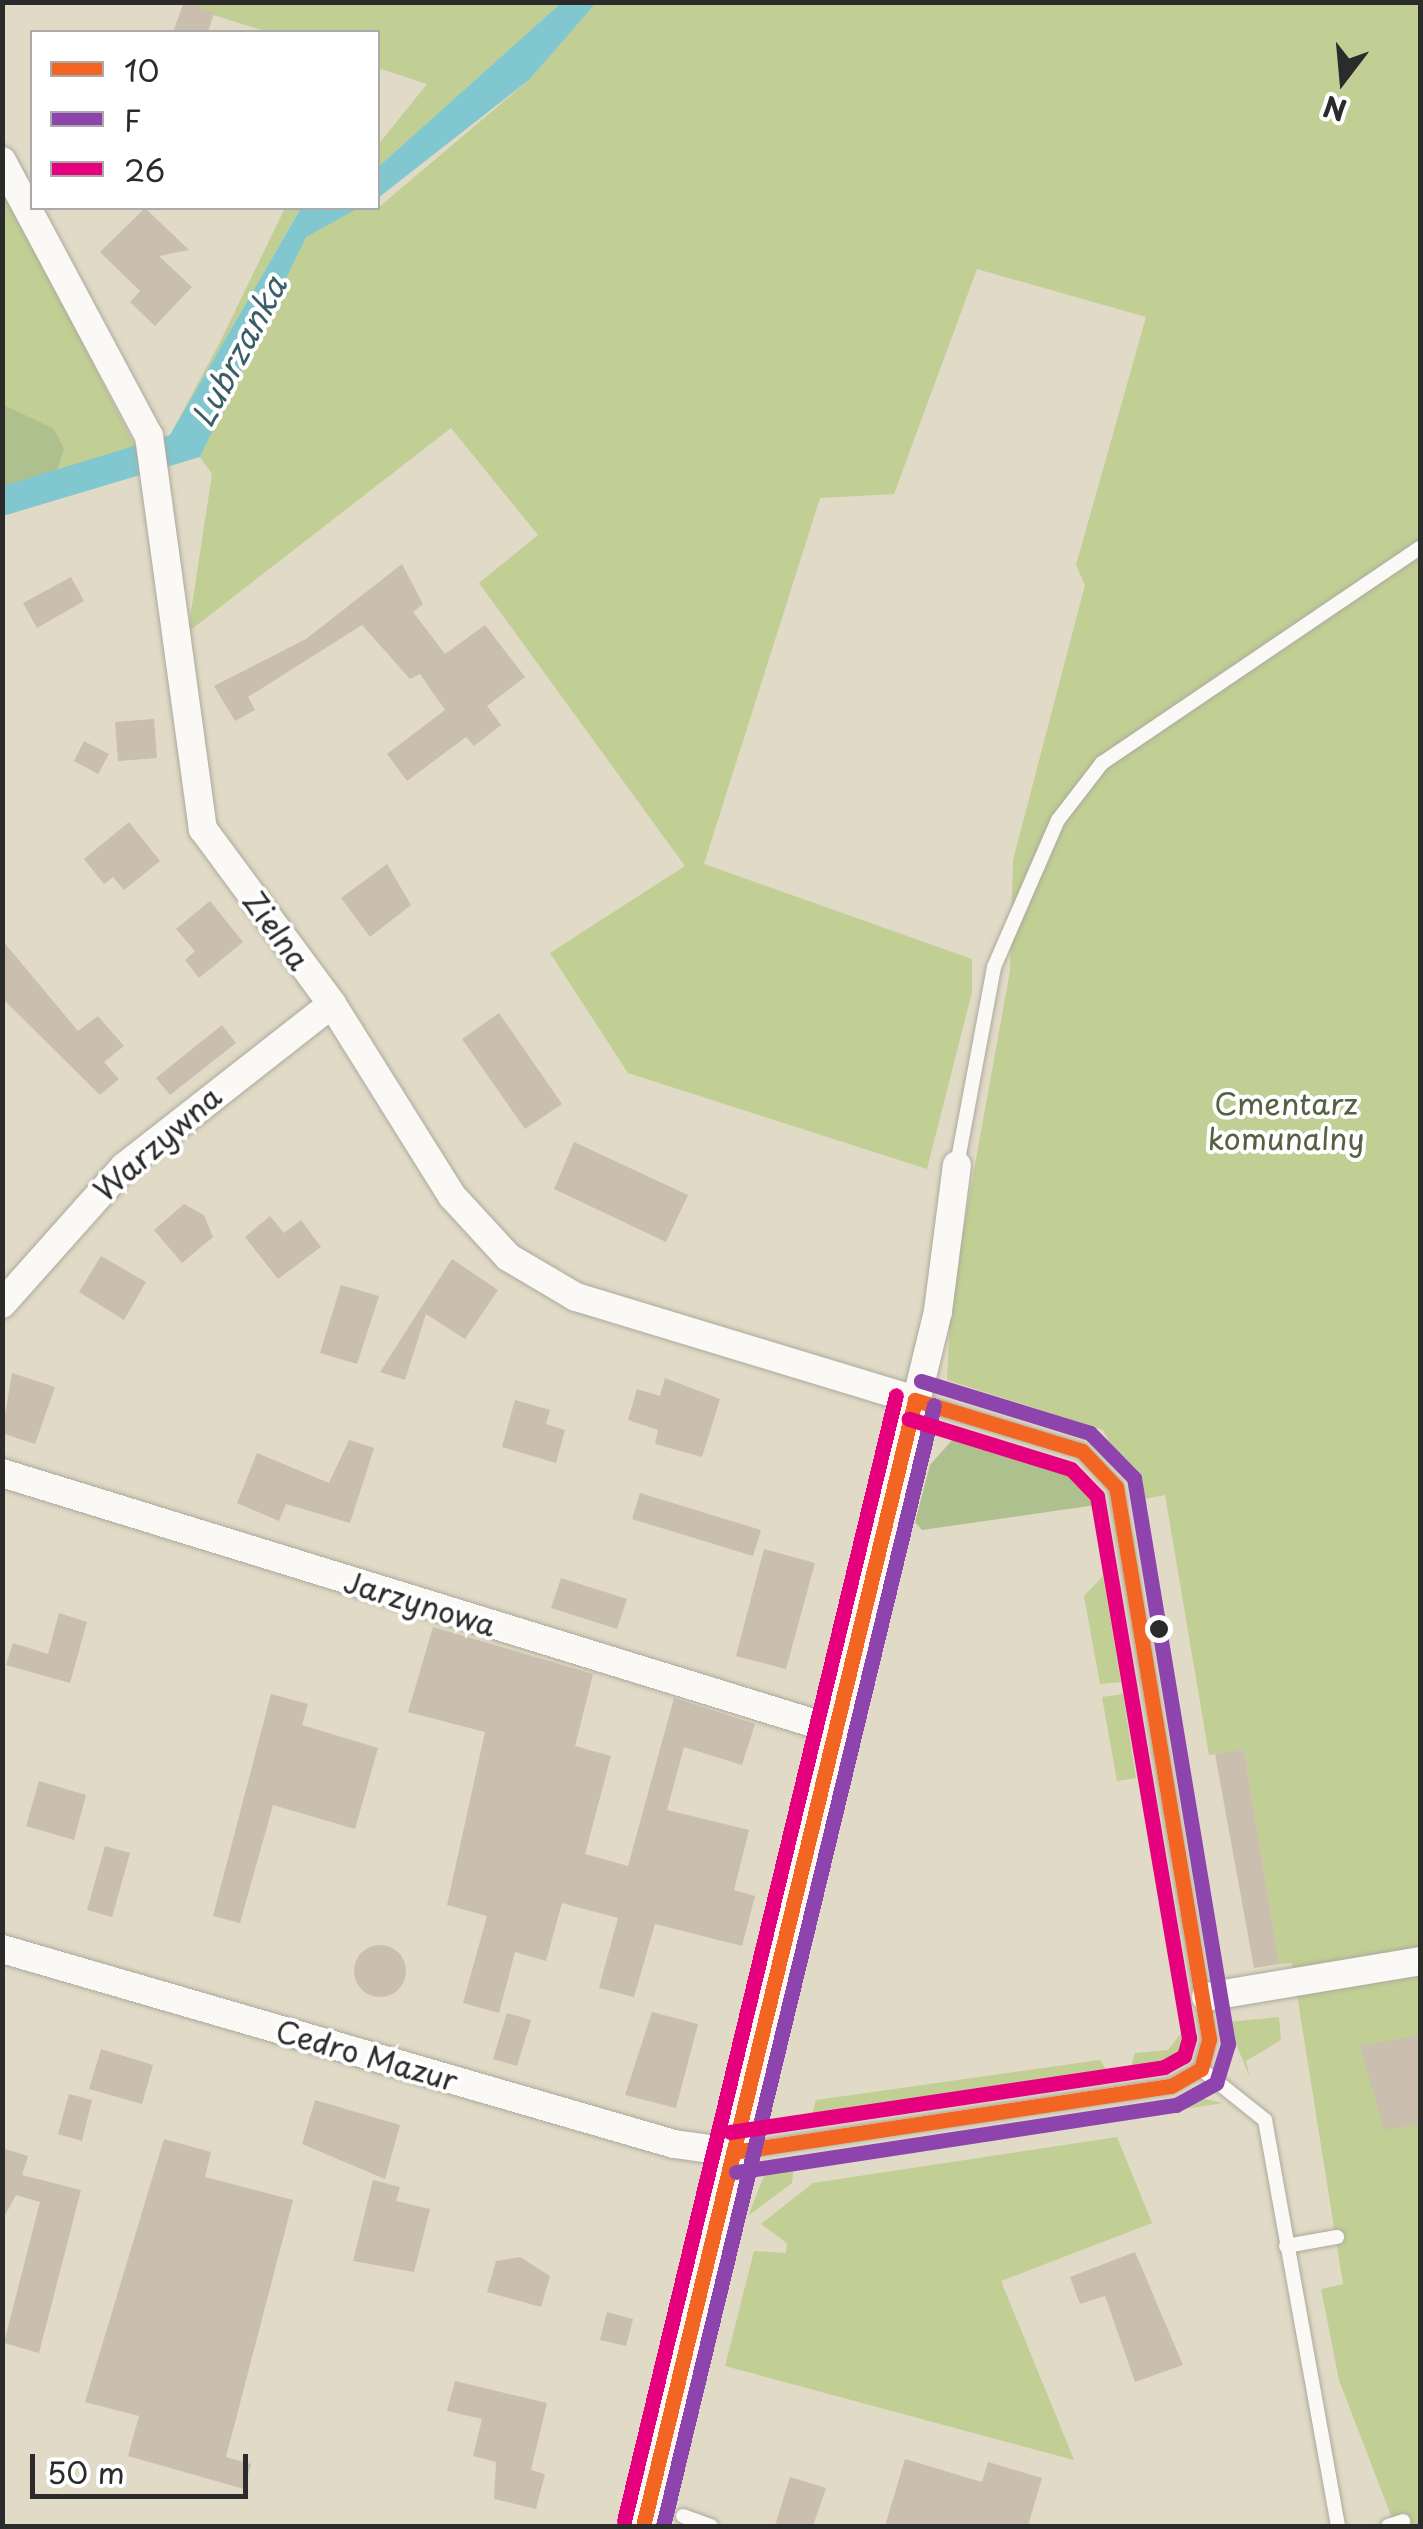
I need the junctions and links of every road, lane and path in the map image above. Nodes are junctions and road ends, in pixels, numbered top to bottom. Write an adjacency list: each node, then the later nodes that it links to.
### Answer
1 (2, 161): 3 (street, Zielna)
2 (1420, 548): 4 (lane)
3 (332, 1004): 5 (street, Warzywna); 6 (street, Zielna)
4 (957, 1165): 6 (street)
5 (2, 1304)
6 (915, 1400): 8 (street); 11 (lane)
7 (2, 1473): 8 (street, Jarzynowa)
8 (839, 1731): 13 (street)
9 (2, 1950): 13 (street, Cedro Mazur)
10 (1420, 1961): 11 (street)
11 (1206, 1997): 12 (lane)
12 (1201, 2069): 13 (lane); 15 (lane)
13 (733, 2152): 17 (street)
14 (1337, 2236): 15 (lane)
15 (1286, 2246): 19 (lane)
16 (683, 2516): 18 (lane)
17 (643, 2526)
18 (711, 2526)
19 (1338, 2526)

